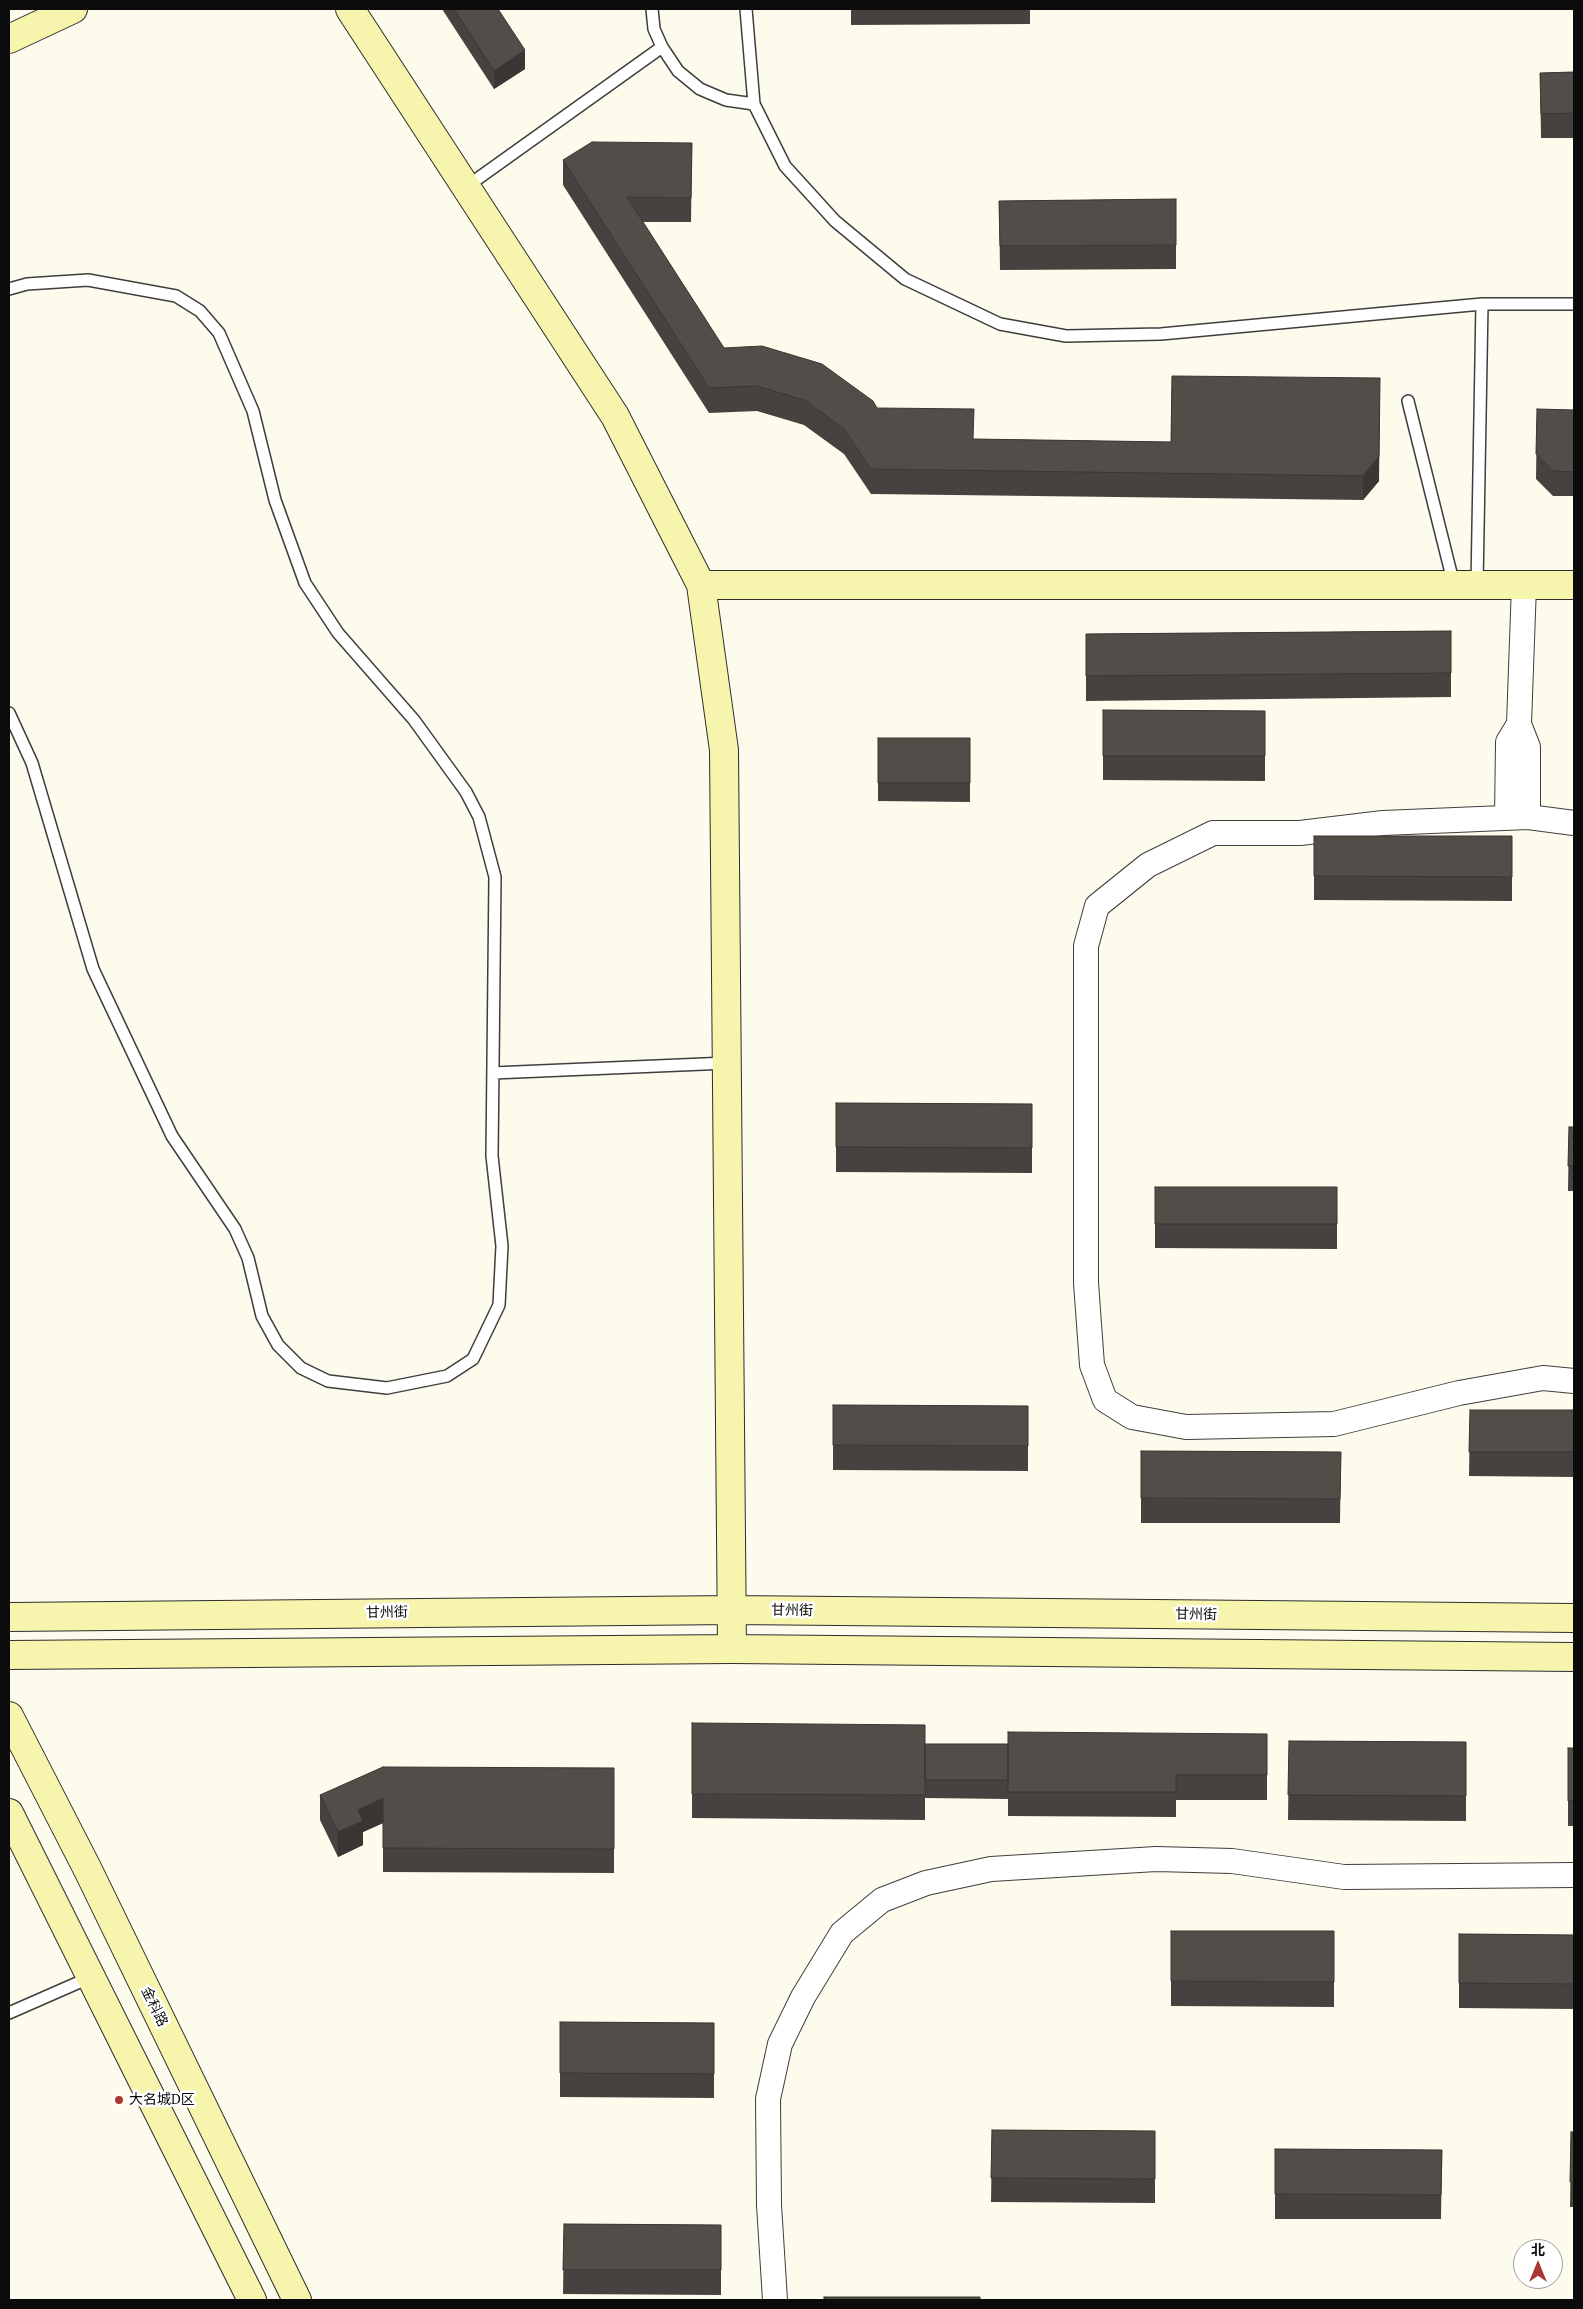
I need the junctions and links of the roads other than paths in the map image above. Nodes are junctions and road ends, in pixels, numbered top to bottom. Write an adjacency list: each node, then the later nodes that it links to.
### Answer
1 (73, 9): 5 (street)
2 (350, 9): 8 (street)
3 (652, 9): 6 (lane)
4 (746, 9): 7 (lane)
5 (9, 39)
6 (662, 47): 7 (lane); 8 (lane)
7 (754, 104): 10 (lane)
8 (466, 187): 13 (street)
9 (9, 289): 21 (lane)
10 (1482, 304): 11 (lane); 14 (lane)
11 (1574, 304)
12 (1408, 401): 14 (lane)
13 (701, 585): 14 (street); 20 (street)
14 (1465, 585): 15 (street)
15 (1524, 585): 16 (street); 18 (street)
16 (1574, 585)
17 (9, 714): 21 (lane)
18 (1518, 817): 19 (street); 22 (street)
19 (1574, 823)
20 (727, 1063): 21 (lane); 23 (street)
21 (493, 1073)
22 (1574, 1382)
23 (732, 1610): 24 (street, 甘州街); 25 (street, 甘州街); 26 (street)
24 (9, 1617)
25 (1574, 1618)
26 (732, 1649): 27 (street); 28 (street)
27 (9, 1655)
28 (1574, 1656)
29 (9, 1716): 35 (street, 金科路)
30 (9, 1813): 32 (street)
31 (1574, 1876): 36 (street)
32 (91, 1977): 33 (lane); 34 (street)
33 (9, 2013)
34 (252, 2300)
35 (297, 2300)
36 (776, 2300)

